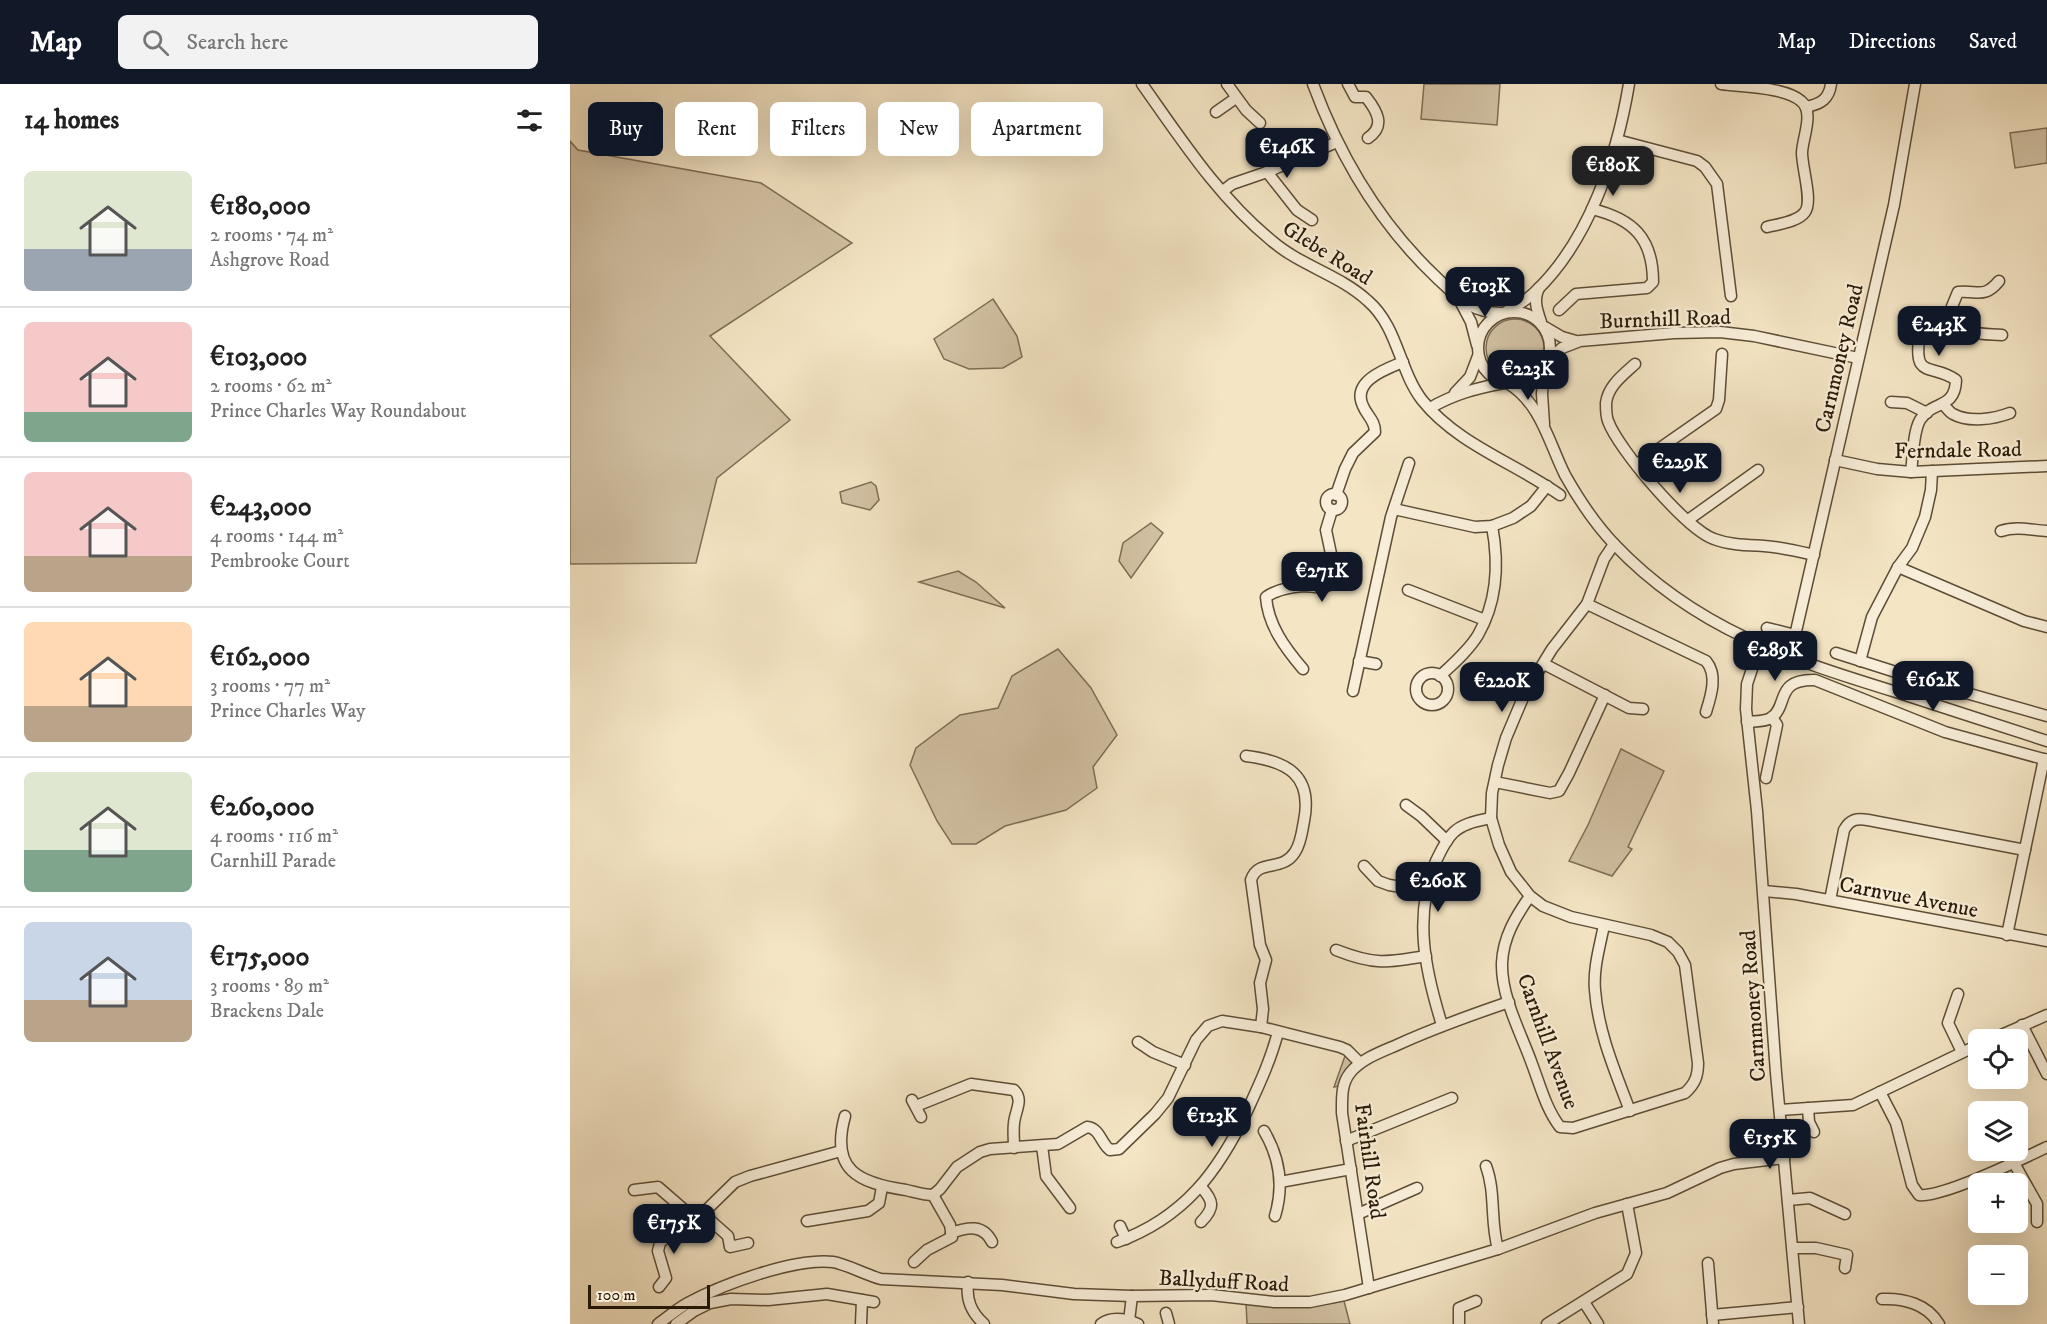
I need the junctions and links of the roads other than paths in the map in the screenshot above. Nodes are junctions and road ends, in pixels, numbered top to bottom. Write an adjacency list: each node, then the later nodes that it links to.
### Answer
1 (1142, 84): 17 (street, Glebe Road)
2 (1227, 84): 9 (street)
3 (1313, 84): 15 (street)
4 (1348, 84): 13 (street)
5 (1629, 84): 14 (street)
6 (1722, 84): 10 (street)
7 (1831, 84): 10 (street)
8 (1915, 84): 33 (street, Carnmoney Road)
9 (1236, 98): 11 (street); 12 (street)
10 (1806, 107): 20 (street)
11 (1216, 112)
12 (1260, 123)
13 (1368, 138)
14 (1617, 140): 18 (street); 23 (street)
15 (1337, 142): 16 (street); 24 (street)
16 (1267, 172): 17 (street); 19 (street)
17 (1223, 191): 34 (street, Glebe Road)
18 (1592, 209): 22 (street); 25 (street)
19 (1312, 220)
20 (1767, 227)
21 (1999, 281): 28 (street)
22 (1541, 285): 26 (street); 27 (street)
23 (1731, 296)
24 (1459, 298): 26 (street); 31 (street)
25 (1559, 309)
26 (1503, 313): 27 (street); 31 (street)
27 (1542, 324): 30 (street, Burnthill Road); 36 (street)
28 (1950, 325): 29 (street); 40 (street)
29 (2002, 335)
30 (1580, 341): 33 (street, Burnthill Road); 36 (street, Burnthill Road)
31 (1478, 353): 37 (street); 38 (street)
32 (1722, 354): 47 (street)
33 (1858, 358): 45 (street, Carnmoney Road)
34 (1403, 362): 41 (street, Glebe Road); 73 (street)
35 (1635, 364): 47 (street)
36 (1546, 365): 37 (street); 44 (street)
37 (1507, 383): 38 (street); 44 (street)
38 (1452, 395): 41 (street)
39 (1891, 402): 42 (street)
40 (1943, 404): 42 (street); 43 (street)
41 (1430, 408): 52 (street, Glebe Road)
42 (1927, 413): 51 (street)
43 (2010, 413)
44 (1546, 433): 59 (street)
45 (1835, 460): 51 (street, Ferndale Road); 60 (street, Carnmoney Road)
46 (1409, 463): 54 (street)
47 (1637, 464): 55 (street)
48 (2047, 466): 50 (street, Ferndale Road)
49 (1758, 470): 55 (street)
50 (1932, 471): 51 (street, Ferndale Road); 61 (street)
51 (1911, 472)
52 (1547, 486): 53 (street, Glebe Road); 56 (street)
53 (1560, 495)
54 (1394, 509): 56 (street); 69 (street)
55 (1688, 520): 60 (street)
56 (1492, 526): 64 (street)
57 (2001, 531): 58 (street)
58 (2047, 531)
59 (1614, 544): 63 (street); 67 (street)
60 (1814, 555): 66 (street, Carnmoney Road)
61 (1898, 567): 65 (street); 70 (street)
62 (1408, 590): 64 (street)
63 (1587, 604): 72 (street); 78 (street)
64 (1485, 620): 74 (street)
65 (2047, 624)
66 (1767, 628)
67 (1760, 645): 81 (street, Carnmoney Road); 82 (street)
68 (1836, 653): 70 (street)
69 (1359, 660): 71 (street); 75 (street)
70 (1860, 661): 79 (street)
71 (1376, 664)
72 (1544, 664): 76 (street); 86 (street)
73 (1303, 669)
74 (1440, 676)
75 (1353, 690)
76 (1605, 695): 77 (street); 86 (street)
77 (1642, 709)
78 (1706, 712)
79 (2047, 716)
80 (1772, 717): 81 (street); 84 (street); 85 (street)
81 (1747, 722): 93 (street, Carnmoney Road)
82 (2047, 741)
83 (1246, 756): 106 (street)
84 (2046, 760): 90 (street)
85 (1766, 778)
86 (1495, 782): 88 (street)
87 (1406, 806): 89 (street)
88 (1491, 818): 89 (street); 94 (street)
89 (1447, 841): 92 (street)
90 (2025, 850): 95 (street); 97 (street)
91 (1364, 866): 92 (street)
92 (1427, 891): 100 (street)
93 (1764, 891): 95 (street, Carnvue Avenue); 119 (street, Carnmoney Road)
94 (1530, 896): 96 (street, Carnhill Avenue); 102 (street, Carnhill Avenue)
95 (1830, 900): 97 (street, Carnvue Avenue)
96 (1604, 925): 118 (street); 118 (street, Carnhill Avenue)
97 (2007, 935): 98 (street, Carnvue Avenue)
98 (2047, 941)
99 (1336, 950): 100 (street)
100 (1426, 956): 104 (street)
101 (1958, 994): 111 (street)
102 (1509, 1002): 104 (street); 118 (street, Carnhill Avenue)
103 (2047, 1015): 105 (street)
104 (1442, 1025): 112 (street)
105 (2022, 1025): 107 (street); 114 (street)
106 (1261, 1027): 108 (street); 113 (street)
107 (2013, 1029)
108 (1278, 1032): 112 (street); 135 (street)
109 (1138, 1042): 113 (street)
110 (1968, 1049): 111 (street)
111 (1962, 1052): 115 (street)
112 (1360, 1063): 124 (street, Fairhill Road)
113 (1185, 1065): 125 (street)
114 (2047, 1074)
115 (1880, 1092): 117 (street); 130 (street)
116 (1452, 1098): 124 (street)
117 (1808, 1108): 119 (street); 123 (street)
118 (1630, 1110)
119 (1779, 1110): 129 (street, Carnmoney Road)
120 (845, 1116): 128 (street)
121 (921, 1117): 127 (street)
122 (1264, 1131): 133 (street)
123 (1814, 1132)
124 (1346, 1141): 132 (street, Fairhill Road)
125 (1042, 1146): 127 (street); 141 (street)
126 (2047, 1147): 130 (street)
127 (1014, 1148): 138 (street)
128 (841, 1151): 134 (street); 144 (street)
129 (1784, 1158): 139 (street, Carnmoney Road); 140 (street, Ballyduff Road)
130 (2014, 1163): 148 (street)
131 (1486, 1166): 154 (street)
132 (1351, 1169): 133 (street); 142 (street, Fairhill Road)
133 (1280, 1182): 145 (street)
134 (882, 1187): 138 (street); 146 (street)
135 (1200, 1187): 147 (street); 149 (street)
136 (1417, 1188): 142 (street)
137 (634, 1190): 144 (street)
138 (933, 1195): 150 (street)
139 (1788, 1200): 143 (street); 153 (street, Carnmoney Road)
140 (1627, 1204): 154 (street, Ballyduff Road); 166 (street)
141 (1070, 1209)
142 (1358, 1214): 160 (street, Fairhill Road)
143 (1845, 1214)
144 (699, 1216): 152 (street); 158 (street)
145 (1275, 1216)
146 (807, 1221)
147 (1201, 1222)
148 (2037, 1222)
149 (1120, 1226)
150 (951, 1233): 151 (street); 155 (street)
151 (992, 1242)
152 (748, 1243)
153 (1792, 1248): 157 (street); 167 (street, Carnmoney Road)
154 (1498, 1249): 160 (street, Ballyduff Road)
155 (914, 1262)
156 (1708, 1263): 169 (street)
157 (1845, 1269)
158 (667, 1281)
159 (968, 1282): 161 (street, Ballyduff Road); 172 (street, Ballyduff Road); 175 (street)
160 (1369, 1288): 161 (street, Ballyduff Road)
161 (1132, 1296): 170 (street)
162 (1882, 1299): 181 (street)
163 (862, 1300): 165 (street); 173 (street); 174 (street)
164 (1476, 1301): 177 (street)
165 (874, 1302)
166 (1584, 1302): 178 (street); 179 (street)
167 (1798, 1307): 169 (street); 180 (street, Carnmoney Road)
168 (1166, 1313): 176 (street)
169 (1713, 1320)
170 (1133, 1322): 171 (street)
171 (1102, 1323)
172 (658, 1324)
173 (676, 1324)
174 (861, 1324)
175 (984, 1324)
176 (1169, 1324)
177 (1459, 1324)
178 (1547, 1324)
179 (1598, 1324)
180 (1799, 1324)
181 (1939, 1324)

